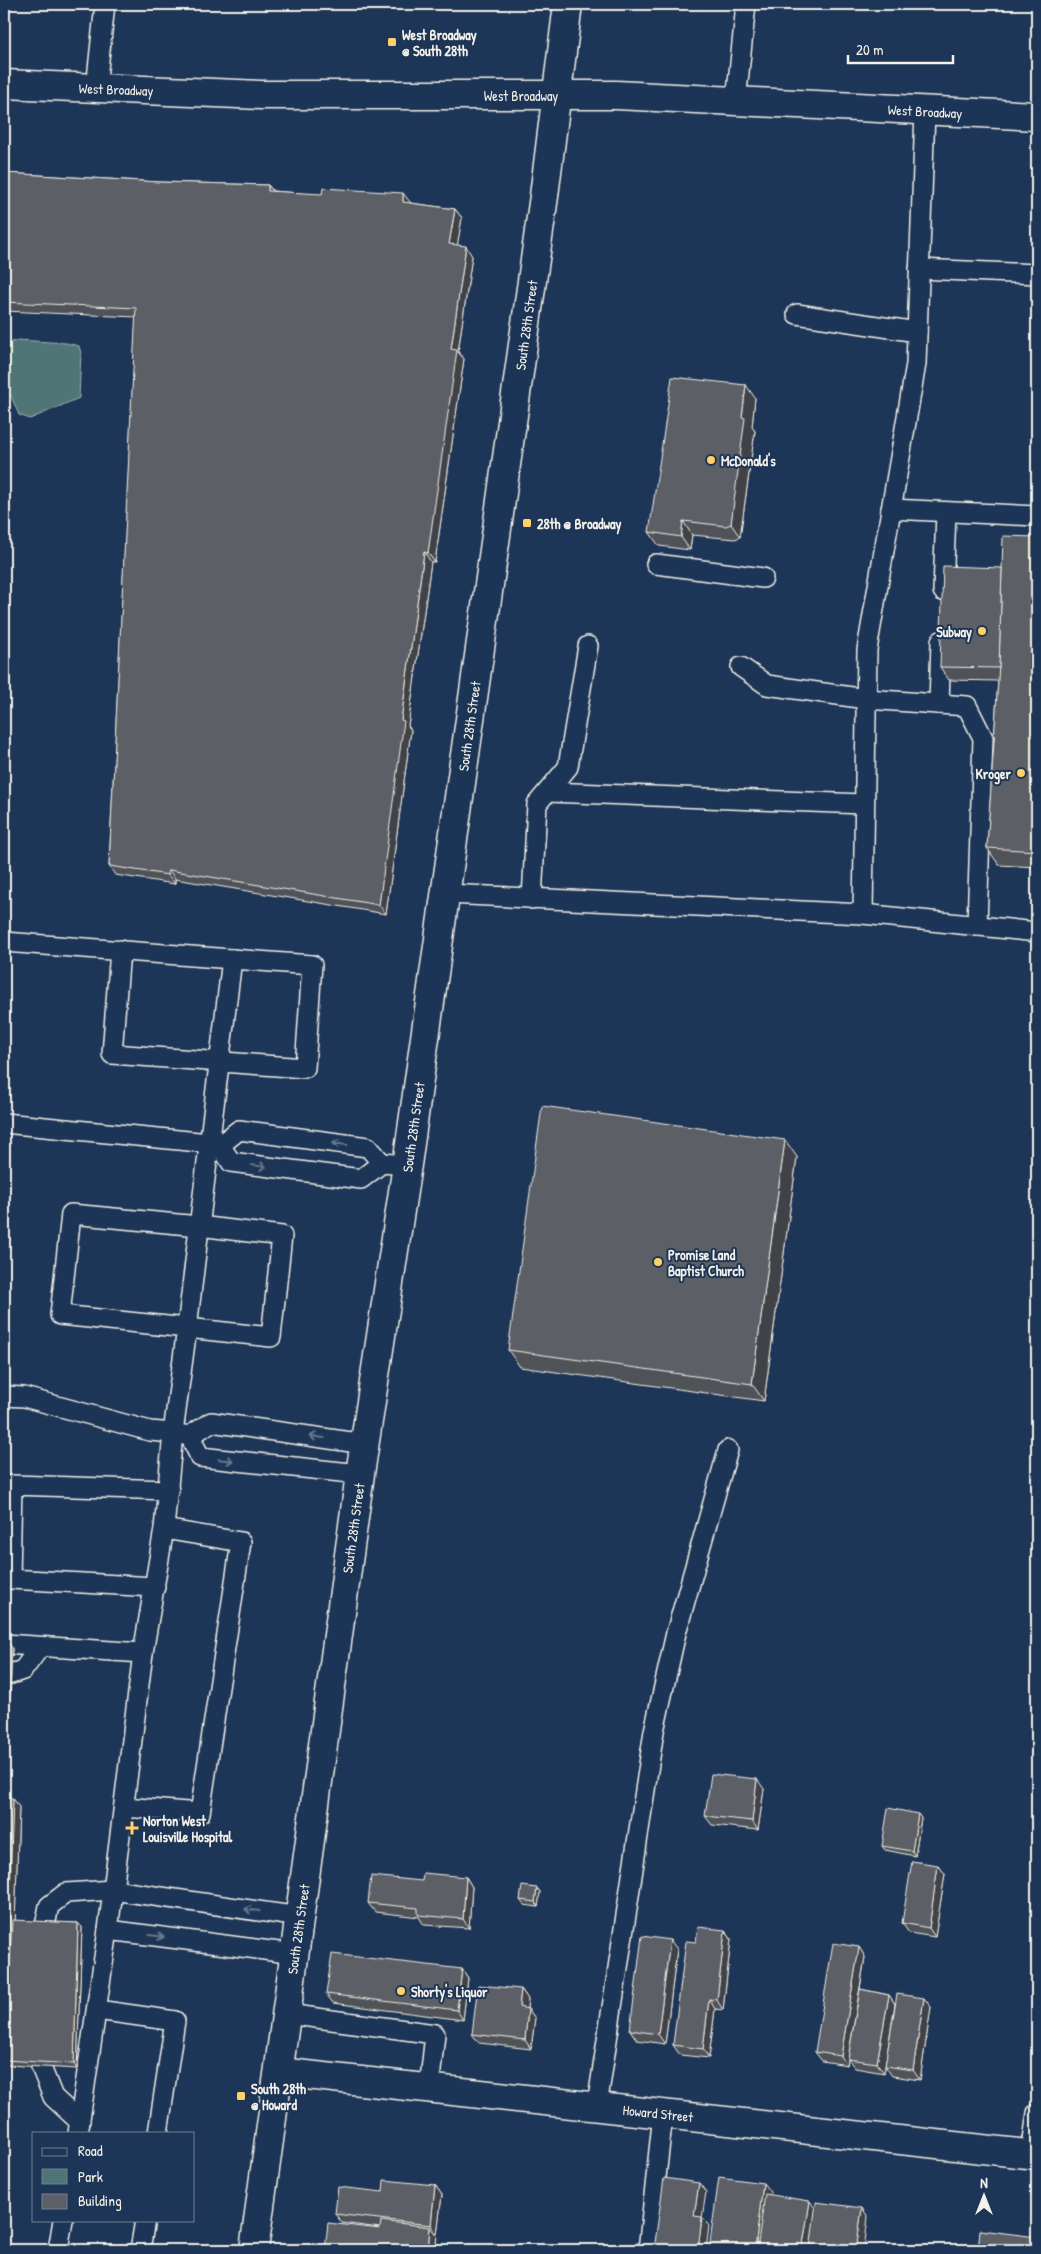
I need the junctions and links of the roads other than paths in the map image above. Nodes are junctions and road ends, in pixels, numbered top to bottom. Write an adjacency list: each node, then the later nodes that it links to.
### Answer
1 (105, 4): 5 (lane)
2 (568, 4): 6 (street, South 28th Street)
3 (746, 4): 7 (lane)
4 (4, 84): 5 (street, West Broadway)
5 (96, 88): 6 (street, West Broadway)
6 (557, 95): 7 (street, West Broadway); 27 (street, South 28th Street)
7 (736, 102): 8 (street, West Broadway)
8 (926, 111): 9 (street, West Broadway); 10 (lane)
9 (1037, 116)
10 (919, 269): 11 (lane); 13 (lane)
11 (1037, 274)
12 (797, 314): 13 (lane)
13 (917, 332): 14 (lane)
14 (890, 509): 15 (lane); 23 (lane)
15 (946, 512): 16 (lane); 19 (lane)
16 (1037, 516)
17 (656, 564): 18 (lane)
18 (763, 578)
19 (942, 608)
20 (942, 627): 24 (lane)
21 (588, 646): 25 (lane)
22 (741, 666): 23 (lane)
23 (866, 699): 24 (lane); 26 (lane)
24 (939, 704): 30 (lane)
25 (548, 792): 26 (lane); 28 (lane)
26 (864, 804): 29 (lane)
27 (446, 894): 28 (lane); 38 (street, South 28th Street)
28 (532, 899): 29 (lane)
29 (863, 914): 30 (lane)
30 (978, 926): 31 (lane)
31 (1037, 932)
32 (4, 942): 33 (lane)
33 (120, 950): 34 (lane); 35 (lane)
34 (232, 959): 35 (lane); 35 (lane)
35 (219, 1062): 37 (lane)
36 (4, 1123): 37 (lane)
37 (214, 1144): 38 (lane, one-way to 37); 38 (lane, one-way to 38); 39 (lane)
38 (394, 1164): 43 (street, South 28th Street)
39 (199, 1226): 40 (lane); 40 (lane); 40 (lane)
40 (187, 1328): 42 (lane)
41 (4, 1396): 42 (lane)
42 (182, 1435): 43 (lane, one-way to 42); 45 (lane, one-way to 45); 46 (lane)
43 (365, 1444): 45 (street, South 28th Street)
44 (728, 1450): 64 (lane)
45 (360, 1474): 55 (street, South 28th Street)
46 (168, 1490): 47 (lane); 48 (lane)
47 (164, 1529): 48 (lane); 53 (lane)
48 (155, 1587): 51 (lane)
49 (4, 1644): 50 (lane)
50 (40, 1647): 51 (lane); 52 (lane)
51 (143, 1653): 53 (lane)
52 (11, 1674)
53 (124, 1807): 54 (lane)
54 (113, 1890): 55 (lane, one-way to 54); 56 (lane); 57 (lane)
55 (300, 1917): 58 (street, South 28th Street)
56 (45, 1926)
57 (108, 1930): 58 (lane, one-way to 58); 59 (lane)
58 (295, 1954): 60 (street, South 28th Street)
59 (97, 2010): 67 (lane); 68 (lane)
60 (287, 2014): 62 (street, South 28th Street); 63 (lane)
61 (41, 2067): 67 (lane)
62 (279, 2072): 63 (street, Howard Street); 74 (street, South 28th Street)
63 (430, 2088): 64 (street, Howard Street)
64 (597, 2106): 66 (street, Howard Street)
65 (1037, 2113): 69 (lane)
66 (663, 2114): 69 (street, Howard Street); 75 (lane)
67 (79, 2128)
68 (158, 2132)
69 (1034, 2155)
70 (63, 2222): 72 (lane)
71 (145, 2222): 73 (lane)
72 (58, 2250)
73 (140, 2250)
74 (254, 2250)
75 (648, 2250)

